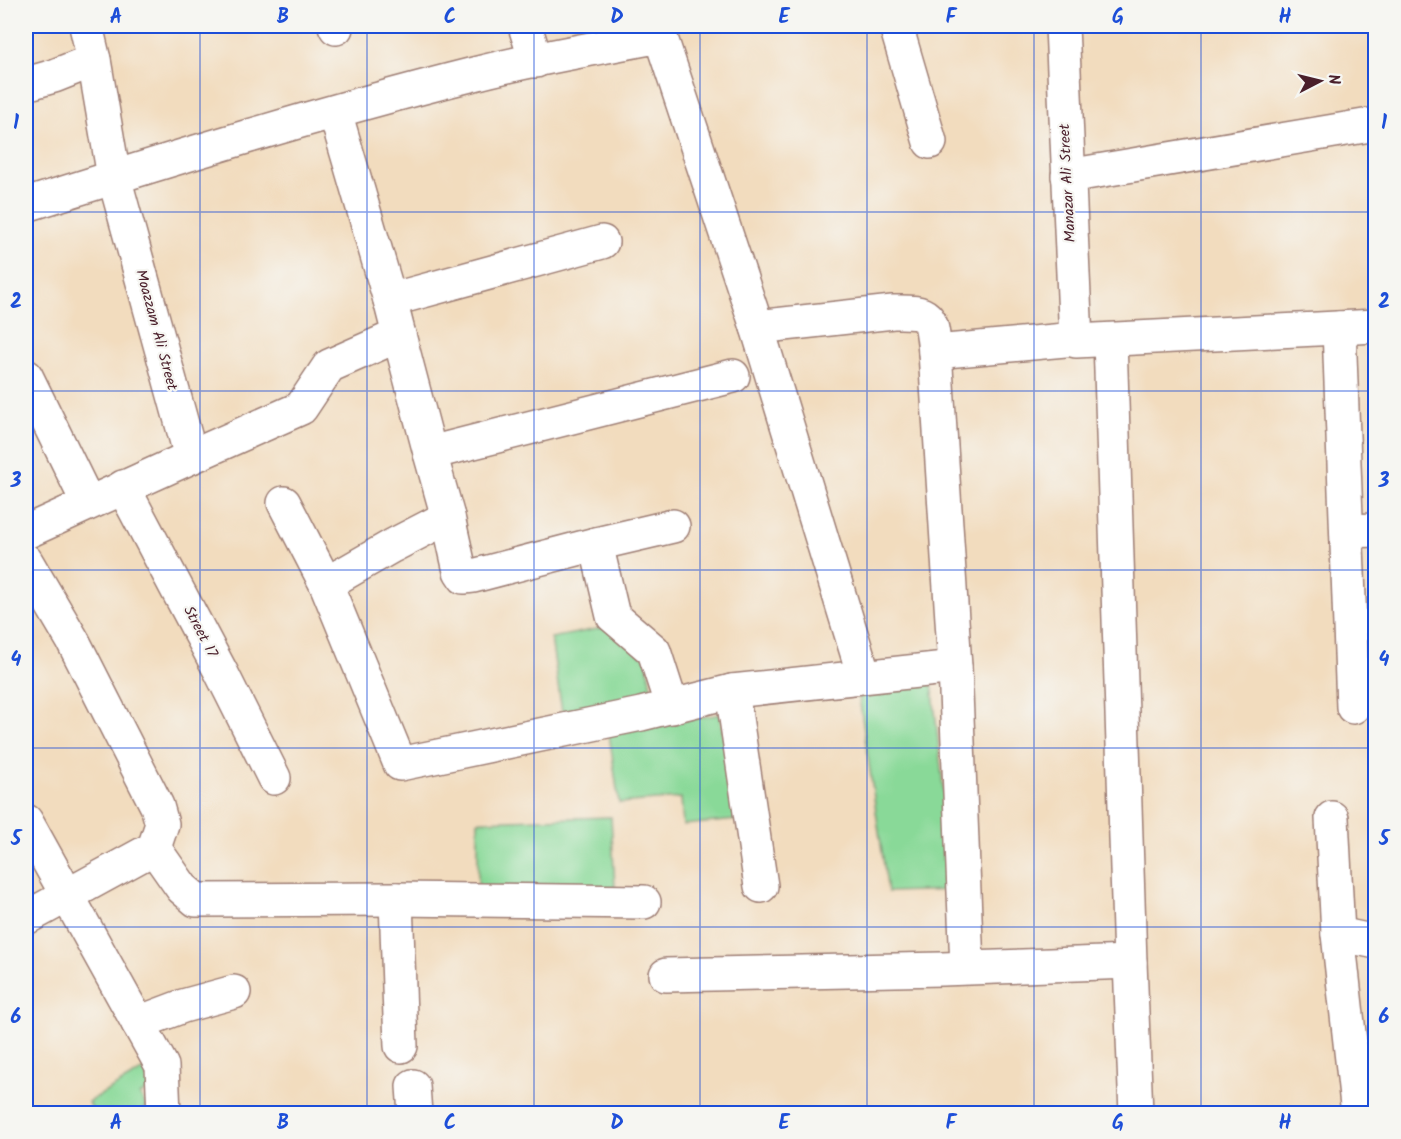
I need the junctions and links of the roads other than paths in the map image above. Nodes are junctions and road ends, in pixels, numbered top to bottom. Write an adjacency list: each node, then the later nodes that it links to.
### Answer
1 (86, 26): 6 (street, Moazzam Ali Street)
2 (525, 26): 7 (street)
3 (896, 26): 11 (street)
4 (1062, 26): 12 (street, Manazar Ali Street)
5 (659, 31): 7 (street); 18 (street)
6 (94, 60): 8 (street); 13 (street, Moazzam Ali Street)
7 (536, 61): 9 (street)
8 (26, 84)
9 (335, 112): 13 (street); 16 (street)
10 (1376, 124): 12 (street)
11 (930, 142)
12 (1068, 176): 21 (street, Manazar Ali Street)
13 (114, 177): 14 (street); 27 (street, Moazzam Ali Street)
14 (26, 205)
15 (602, 242): 16 (street)
16 (390, 300): 20 (street)
17 (1376, 326): 19 (street)
18 (757, 327): 23 (street); 39 (street)
19 (1339, 328): 22 (street); 33 (street)
20 (399, 334): 26 (street); 27 (street)
21 (1076, 340): 22 (street); 23 (street)
22 (1110, 340): 54 (street)
23 (935, 352): 38 (street)
24 (26, 376): 29 (street)
25 (734, 376): 26 (street)
26 (430, 453): 31 (street)
27 (191, 457): 28 (street)
28 (123, 487): 29 (street); 43 (street, Street 17)
29 (88, 503): 34 (street)
30 (284, 503): 37 (street)
31 (448, 517): 35 (street); 37 (street)
32 (672, 526): 35 (street)
33 (1361, 530): 42 (street)
34 (26, 532)
35 (596, 544): 41 (street)
36 (26, 561): 46 (street)
37 (326, 584): 41 (street)
38 (954, 667): 39 (street); 55 (street)
39 (864, 676): 40 (street)
40 (732, 691): 41 (street); 47 (street)
41 (672, 707)
42 (1353, 707)
43 (274, 778)
44 (1332, 818): 52 (street)
45 (26, 820): 48 (street)
46 (154, 848): 48 (street); 49 (street)
47 (761, 886)
48 (67, 895): 51 (street); 58 (street)
49 (396, 899): 50 (street); 59 (street)
50 (644, 902)
51 (26, 918)
52 (1338, 934): 53 (street); 62 (street)
53 (1376, 942)
54 (1130, 962): 55 (street); 61 (street)
55 (967, 967): 56 (street)
56 (666, 975)
57 (234, 992): 58 (street)
58 (138, 1023): 60 (street)
59 (401, 1046)
60 (164, 1113)
61 (1137, 1113)
62 (1358, 1113)

